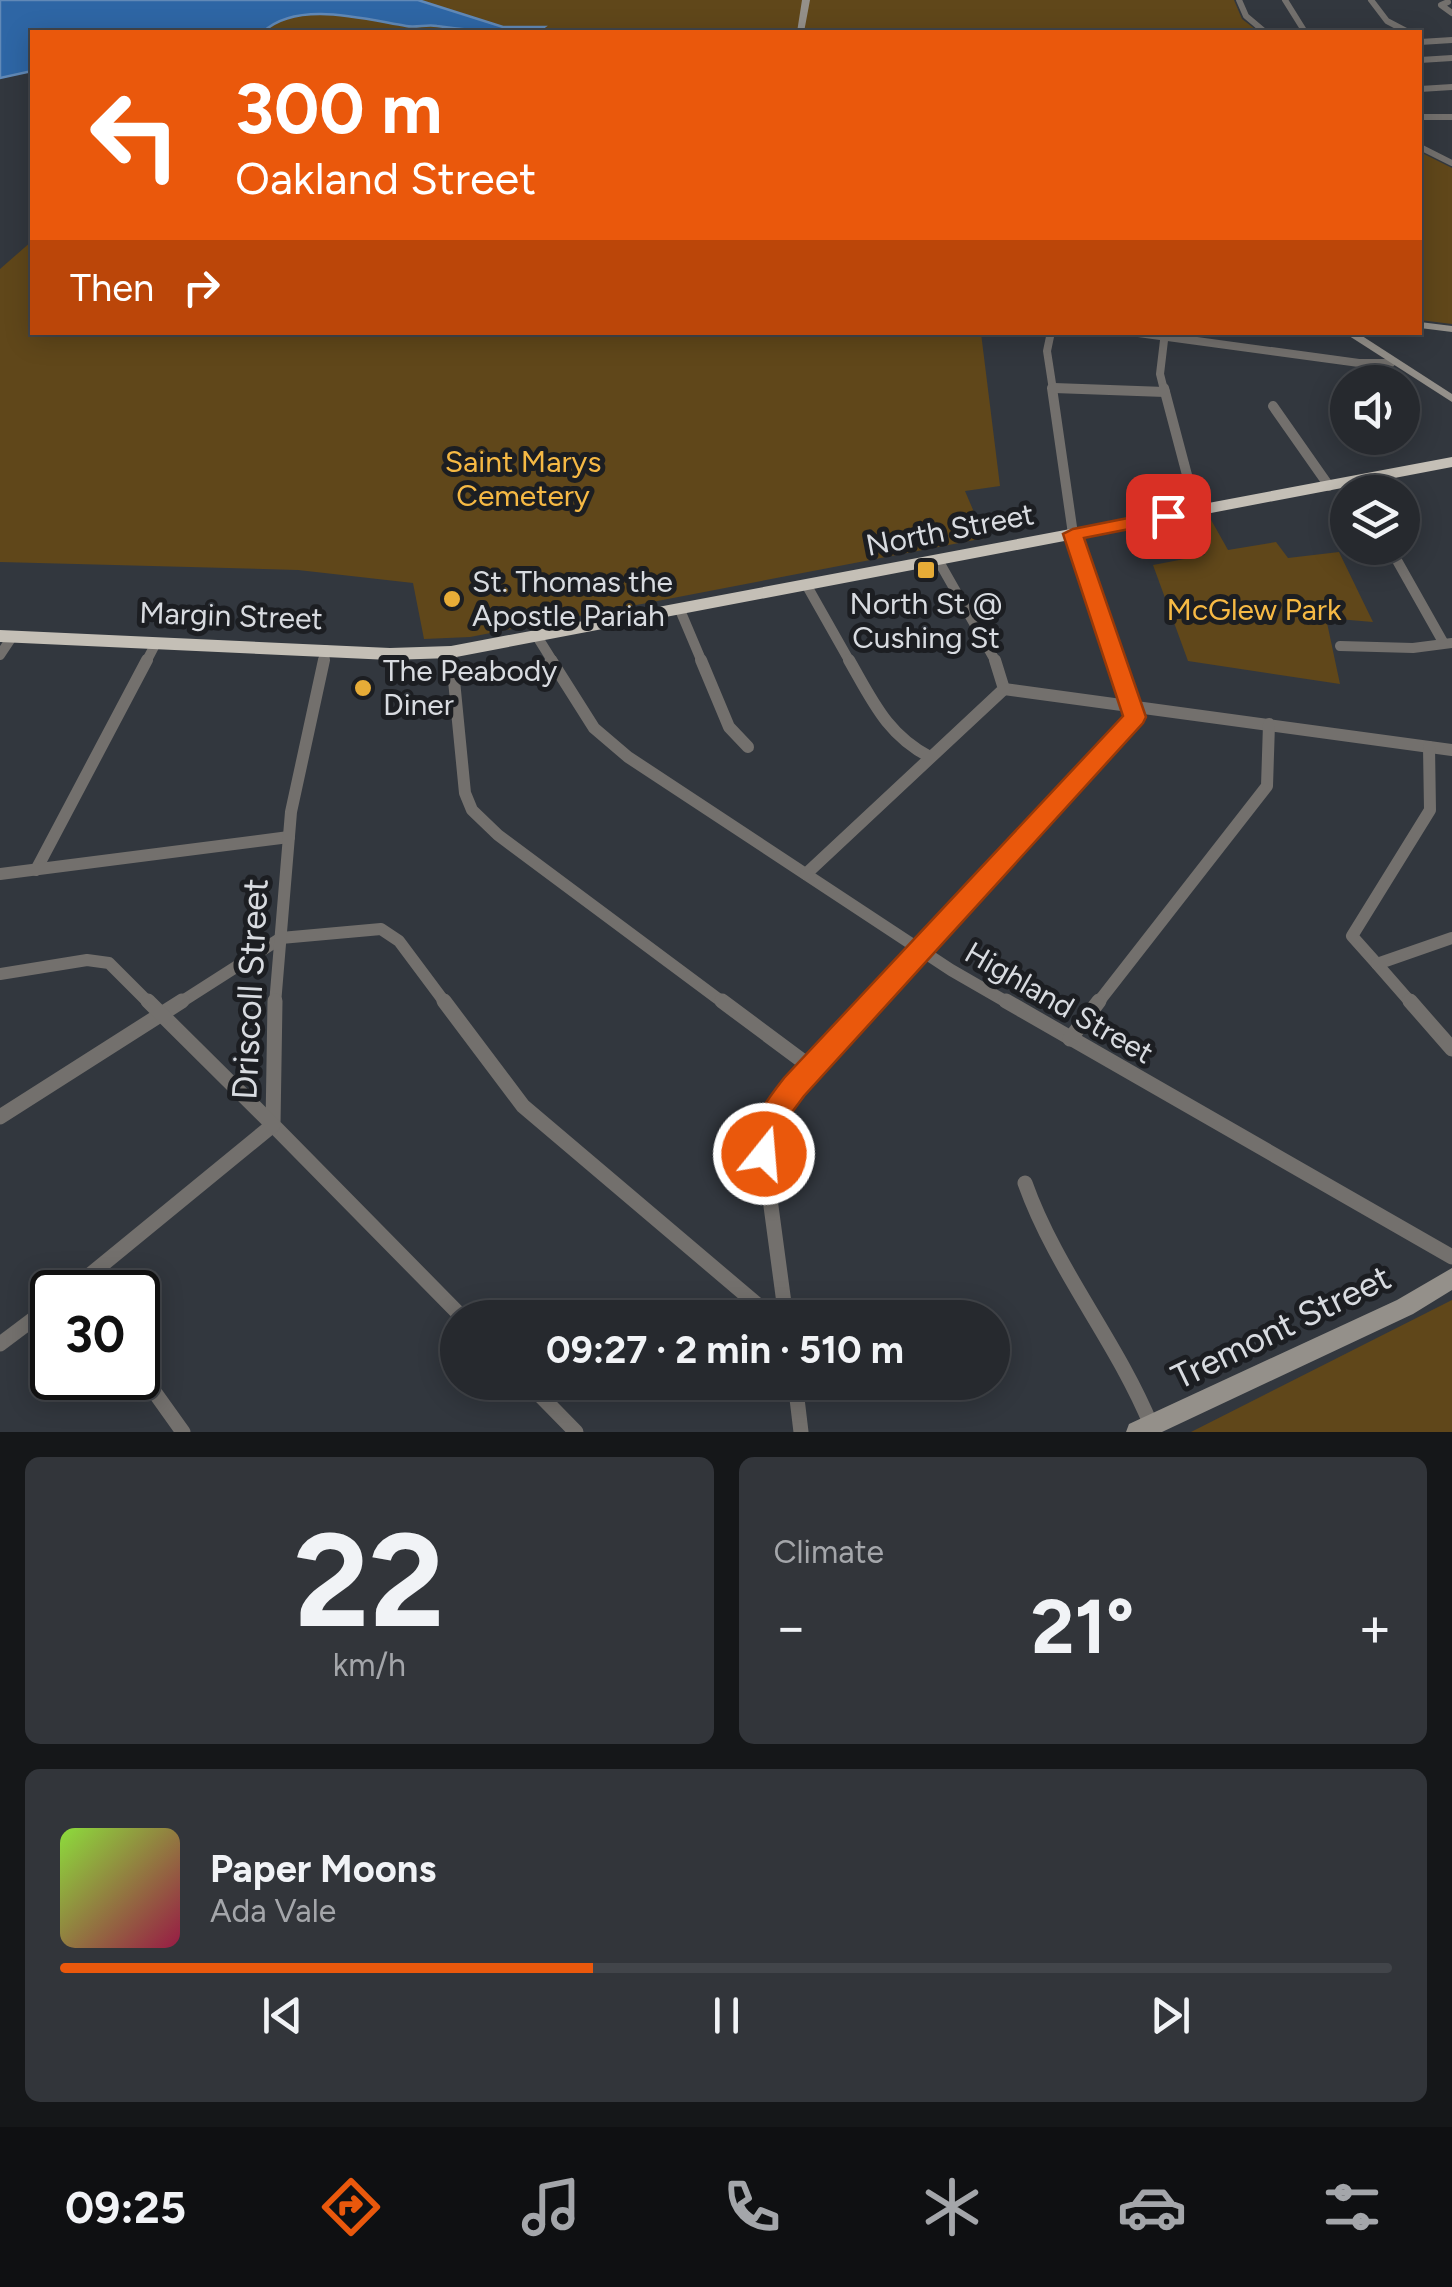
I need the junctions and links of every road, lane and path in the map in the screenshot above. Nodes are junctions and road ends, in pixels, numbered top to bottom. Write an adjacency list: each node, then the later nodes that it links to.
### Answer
1 (806, 0): 7 (main road)
2 (1239, 0): 8 (street)
3 (1285, 0): 9 (street)
4 (1371, 0): 10 (street)
5 (1448, 1): 6 (street)
6 (1452, 14)
7 (800, 30)
8 (1264, 30)
9 (1304, 30)
10 (1404, 30)
11 (1422, 40): 12 (street)
12 (1452, 40)
13 (1452, 58): 14 (street)
14 (1422, 60)
15 (1452, 87): 16 (street)
16 (1422, 89)
17 (1422, 117): 18 (street)
18 (1452, 118)
19 (1422, 147): 20 (street)
20 (1435, 154): 21 (street); 22 (street)
21 (1452, 154)
22 (1452, 163)
23 (1422, 324): 24 (main road)
24 (1452, 329)
25 (1050, 335): 29 (street)
26 (1165, 335): 28 (street); 30 (street)
27 (1352, 335): 28 (main road)
28 (1391, 363): 31 (main road)
29 (1054, 388): 30 (street); 37 (street)
30 (1165, 392): 36 (street)
31 (1452, 399)
32 (1273, 406): 35 (street)
33 (1452, 462): 34 (highway, North Street)
34 (1402, 475)
35 (1329, 486): 36 (highway, North Street)
36 (1201, 510): 37 (highway, North Street)
37 (1073, 534): 38 (highway, North Street); 51 (street)
38 (938, 560): 40 (highway, North Street); 50 (street)
39 (1400, 565): 45 (street)
40 (807, 586): 41 (highway, North Street); 56 (street)
41 (680, 610): 43 (highway, North Street); 53 (street)
42 (6, 636): 44 (highway, Margin Street); 49 (street)
43 (538, 638): 48 (highway, North Street); 60 (street, Highland Street)
44 (156, 643): 47 (highway, Margin Street); 58 (street)
45 (1447, 643): 46 (street)
46 (1340, 646)
47 (326, 650): 48 (highway, Margin Street); 57 (street, Driscoll Street)
48 (455, 652): 69 (street)
49 (0, 656)
50 (1004, 689): 51 (street); 56 (street)
51 (1134, 706): 52 (street); 63 (street)
52 (1269, 724): 54 (street); 67 (street)
53 (748, 747)
54 (1429, 747): 55 (street); 64 (street)
55 (1452, 750)
56 (930, 757): 60 (street)
57 (289, 837): 58 (street); 61 (street, Driscoll Street)
58 (36, 870): 59 (street)
59 (0, 874)
60 (806, 874): 63 (street, Highland Street)
61 (280, 938): 66 (street); 71 (street, Driscoll Street); 77 (street)
62 (1452, 938): 64 (street)
63 (918, 949): 67 (street, Highland Street); 69 (street)
64 (1377, 964): 68 (street)
65 (0, 974): 66 (street)
66 (161, 1013): 70 (street); 71 (street)
67 (1070, 1040): 73 (street, Highland Street)
68 (1452, 1048)
69 (812, 1068): 78 (street)
70 (0, 1118)
71 (272, 1125): 74 (street); 76 (street, Driscoll Street)
72 (1025, 1184): 84 (street)
73 (1452, 1257)
74 (100, 1270)
75 (1452, 1278): 84 (main road, Tremont Street)
76 (445, 1300)
77 (752, 1300)
78 (784, 1300)
79 (30, 1321): 80 (street)
80 (0, 1344)
81 (160, 1399): 85 (street)
82 (545, 1400): 86 (street)
83 (797, 1400): 87 (street)
84 (1144, 1429)
85 (184, 1432)
86 (576, 1432)
87 (801, 1432)

